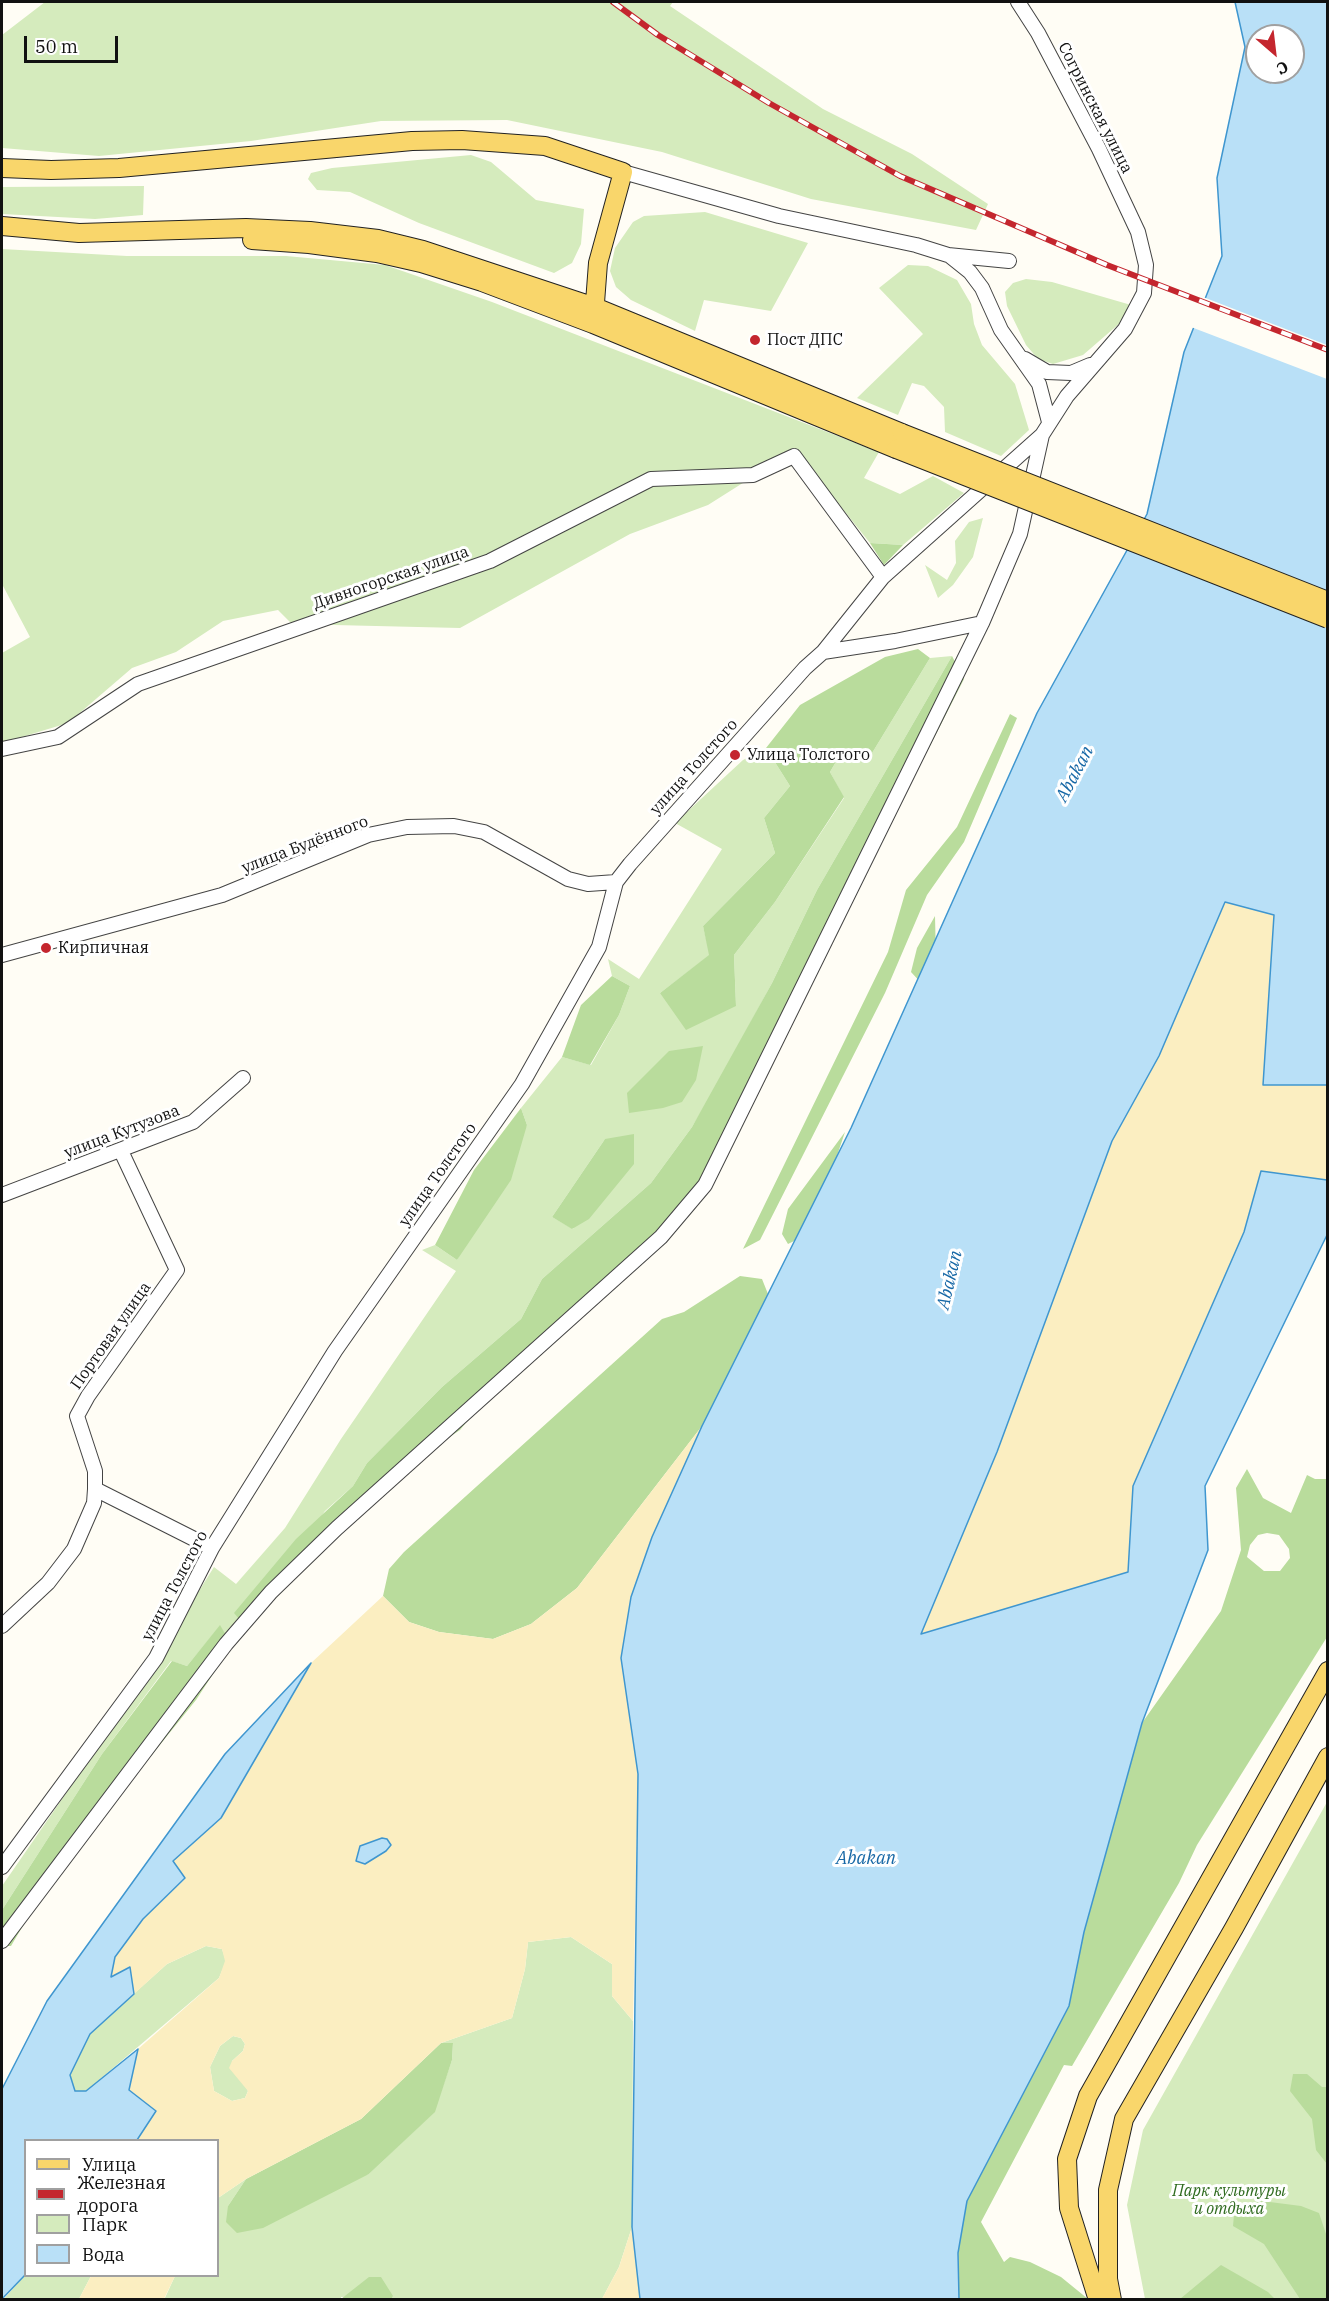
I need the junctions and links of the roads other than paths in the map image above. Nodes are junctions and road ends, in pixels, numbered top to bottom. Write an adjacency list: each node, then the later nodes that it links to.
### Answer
1 (1018, 2): 12 (street, Согринская улица)
2 (2, 168): 3 (main road)
3 (623, 172): 6 (street); 8 (main road)
4 (2, 226): 9 (main road)
5 (2, 236): 9 (main road)
6 (948, 255): 7 (street); 11 (street)
7 (1009, 261)
8 (598, 263): 9 (main road); 10 (main road)
9 (594, 315): 10 (main road); 15 (main road)
10 (644, 328): 15 (main road)
11 (1020, 356): 12 (street); 13 (street)
12 (1093, 363): 13 (street, Согринская улица)
13 (1049, 422): 14 (street, Согринская улица)
14 (1042, 435): 16 (street, улица Толстого); 19 (street)
15 (899, 441): 17 (main road, bridge); 18 (main road, bridge)
16 (883, 577): 20 (street, улица Толстого); 21 (street, Дивногорская улица)
17 (1328, 601)
18 (1328, 619)
19 (982, 623): 20 (street); 33 (street)
20 (823, 652): 22 (street, улица Толстого)
21 (2, 749)
22 (616, 882): 23 (street, улица Будённого); 28 (street, улица Толстого)
23 (2, 955)
24 (243, 1078): 25 (street, улица Кутузова)
25 (121, 1151): 26 (street, улица Кутузова); 27 (street, Портовая улица)
26 (2, 1196)
27 (94, 1489): 28 (street); 29 (street, Портовая улица)
28 (212, 1548): 32 (street, улица Толстого)
29 (2, 1626)
30 (1328, 1671): 34 (main road)
31 (1328, 1757): 35 (main road)
32 (2, 1867)
33 (2, 1941)
34 (1098, 2300)
35 (1112, 2300)

